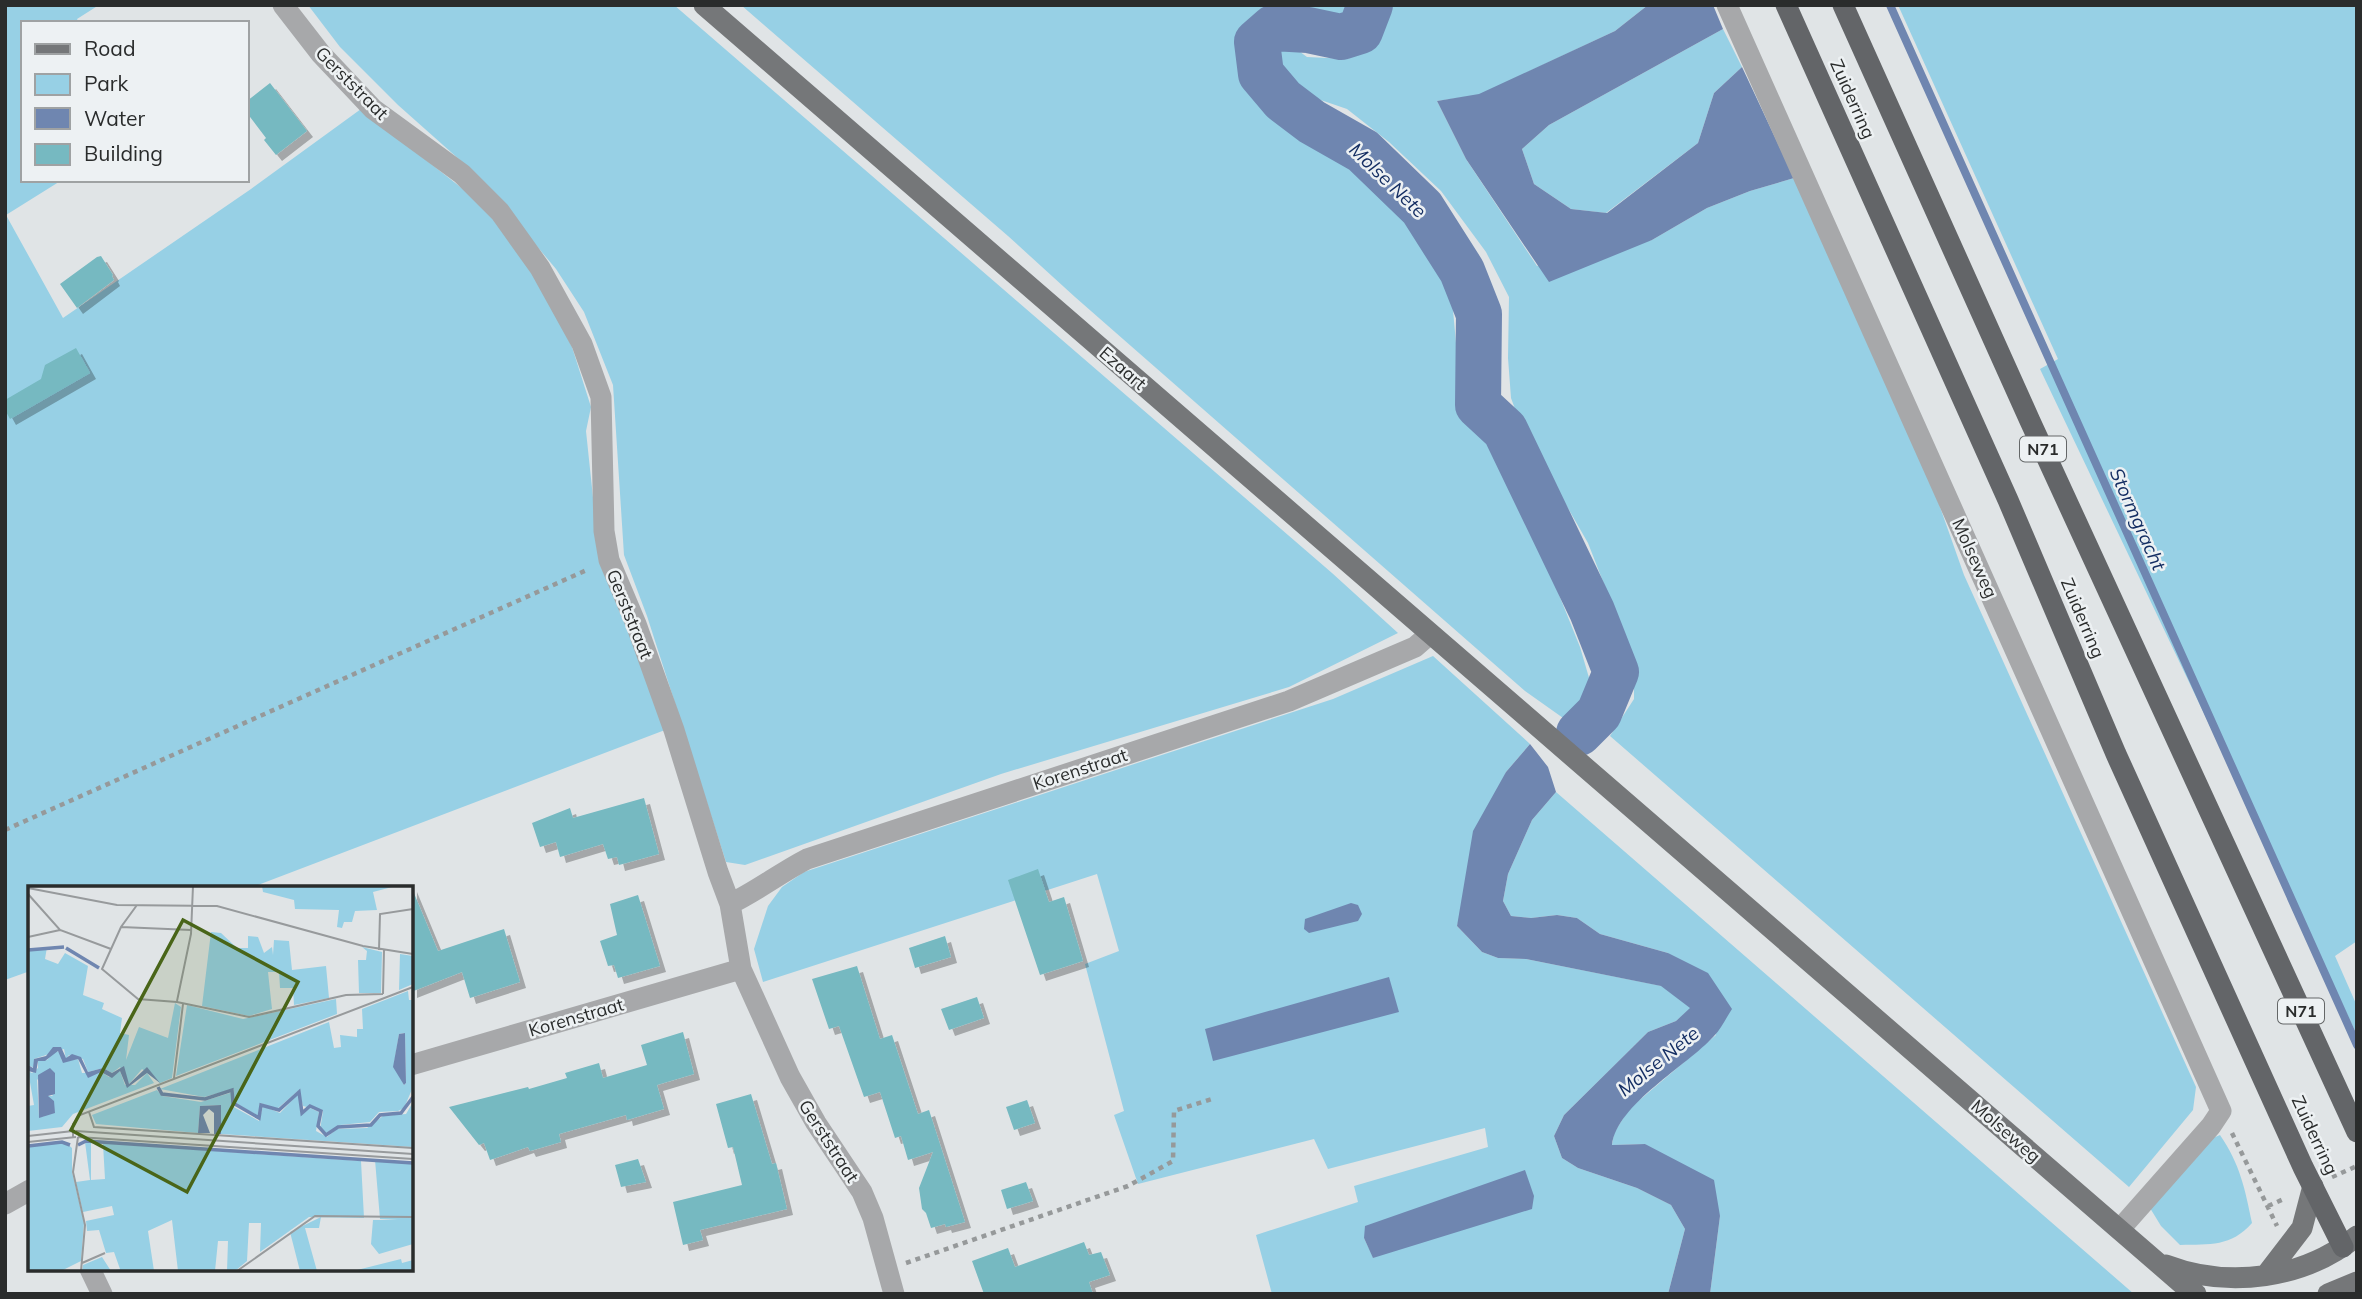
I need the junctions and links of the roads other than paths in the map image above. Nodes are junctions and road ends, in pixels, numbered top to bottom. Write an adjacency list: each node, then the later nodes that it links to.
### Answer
1 (283, 5): 8 (street, Gerststraat)
2 (704, 5): 6 (main road, Ezaart)
3 (1727, 5): 15 (street, Molseweg)
4 (1786, 5): 12 (highway, Zuiderring)
5 (1843, 5): 11 (highway, Zuiderring / N71)
6 (1430, 634): 7 (main road, Ezaart); 8 (street, Korenstraat)
7 (1542, 731): 15 (main road, Molseweg)
8 (730, 904): 9 (street, Gerststraat)
9 (741, 969): 10 (street, Korenstraat); 23 (street, Gerststraat)
10 (413, 1064)
11 (2357, 1132)
12 (2313, 1186): 16 (highway, Zuiderring); 20 (main road)
13 (28, 1191): 14 (street)
14 (5, 1204)
15 (2120, 1229): 17 (main road, Molseweg)
16 (2350, 1241): 18 (main road); 20 (main road, Molseweg)
17 (2154, 1260): 20 (main road, Molseweg); 24 (main road, Molseweg)
18 (2357, 1270)
19 (91, 1271): 22 (street)
20 (2266, 1275)
21 (2357, 1282): 25 (main road)
22 (102, 1294)
23 (894, 1294)
24 (2196, 1294)
25 (2328, 1294)

